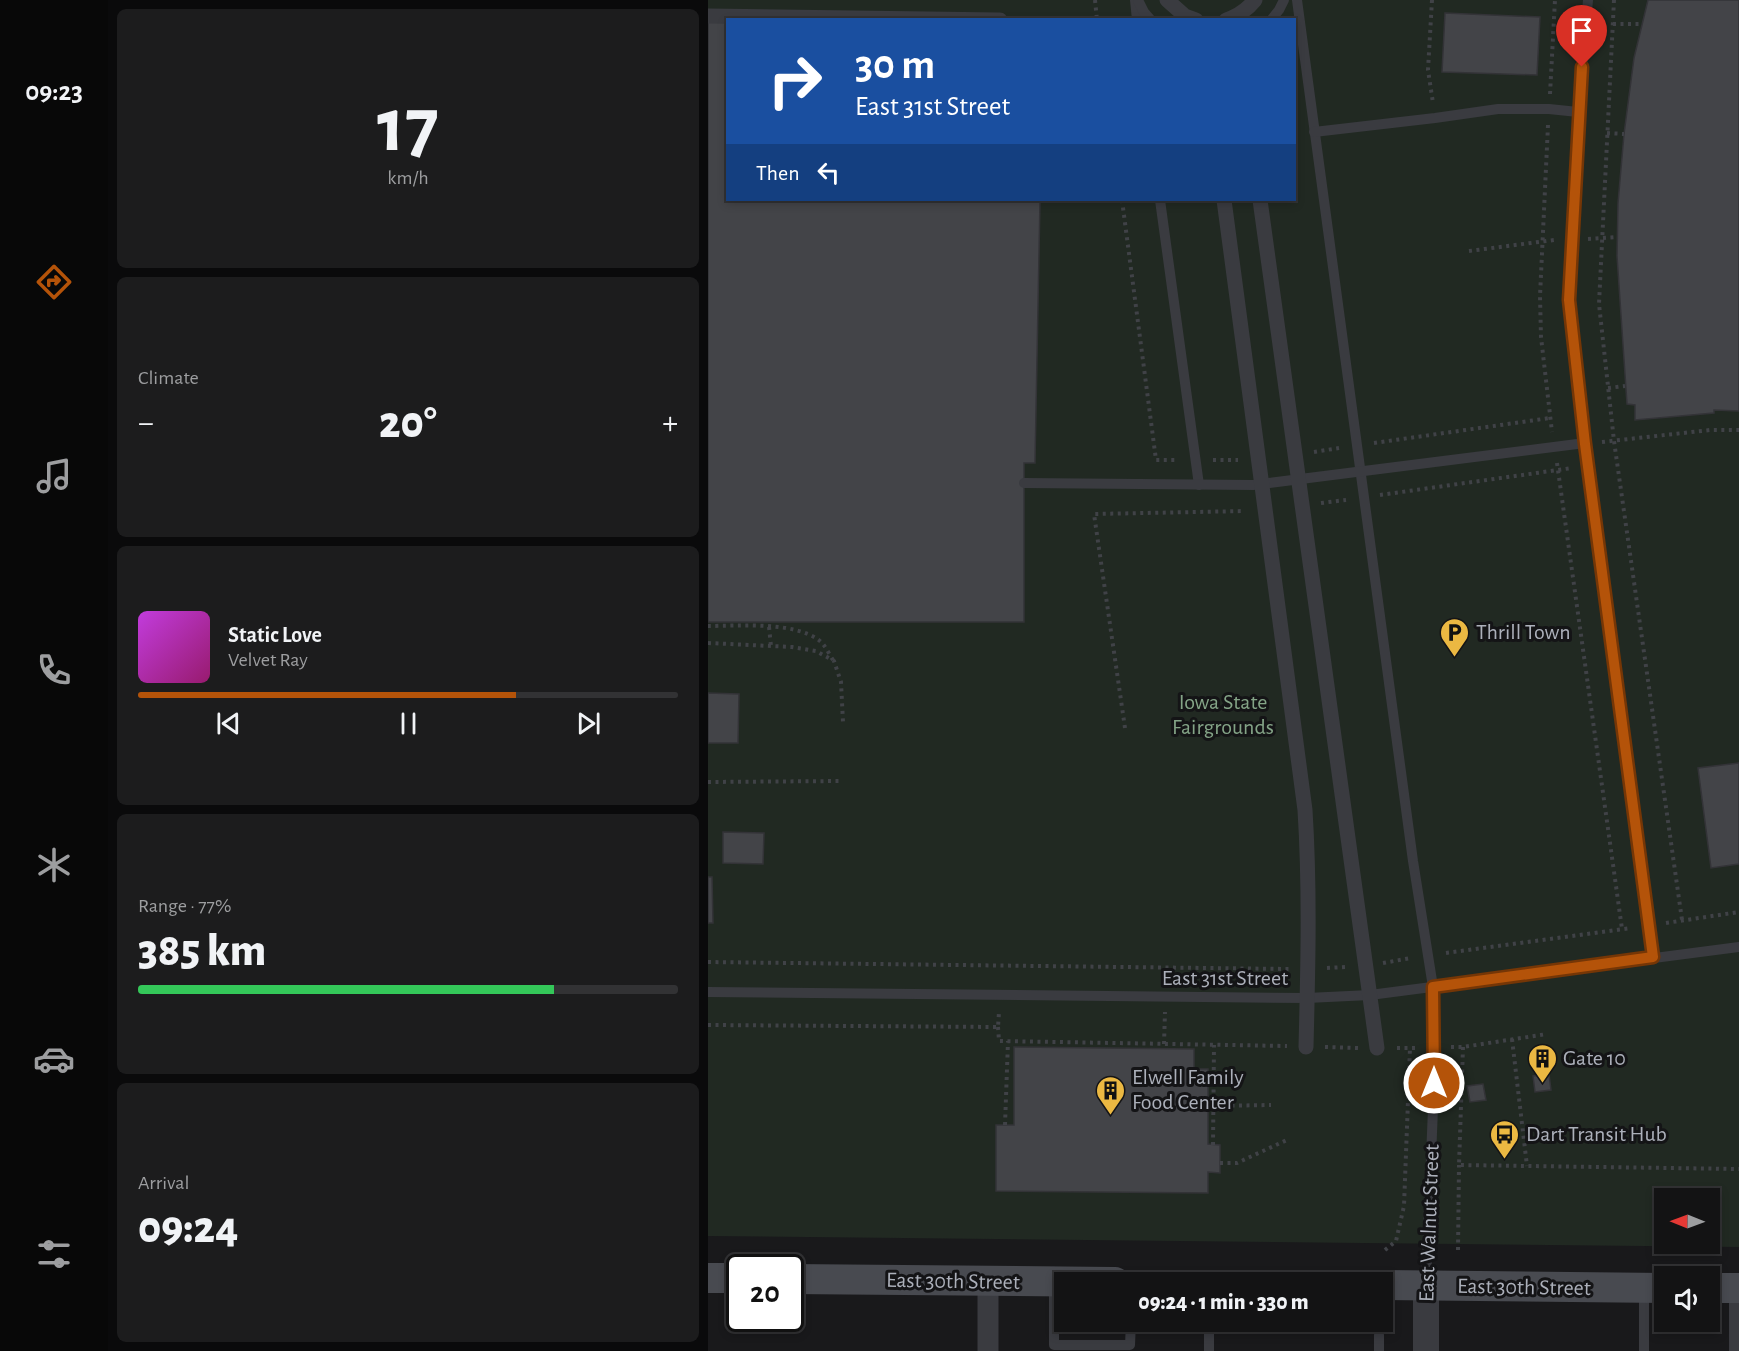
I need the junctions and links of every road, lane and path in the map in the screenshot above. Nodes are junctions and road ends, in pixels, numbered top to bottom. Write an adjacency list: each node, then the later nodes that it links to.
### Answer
1 (1095, 0): 12 (path)
2 (1136, 0): 13 (lane); 14 (lane)
3 (1167, 0): 15 (street)
4 (1255, 0): 16 (street)
5 (1284, 0): 17 (lane)
6 (1296, 0): 21 (lane, East Walnut Street)
7 (1432, 0): 23 (path)
8 (1588, 0): 22 (lane)
9 (1614, 0): 18 (path)
10 (708, 16): 11 (street)
11 (854, 18)
12 (1097, 18)
13 (1137, 18)
14 (1149, 18)
15 (1190, 18)
16 (1234, 18)
17 (1273, 18)
18 (1612, 24): 19 (path); 25 (path)
19 (1642, 24)
20 (1296, 49): 21 (lane)
21 (1305, 58): 24 (lane, East Walnut Street)
22 (1578, 112): 23 (lane); 32 (lane)
23 (1435, 118): 24 (lane)
24 (1314, 132): 39 (lane, East Walnut Street)
25 (1607, 133): 26 (path); 31 (path)
26 (1624, 134)
27 (1160, 201): 43 (lane)
28 (1224, 201): 42 (street)
29 (1260, 201): 40 (street)
30 (1618, 237): 31 (path)
31 (1601, 238): 32 (path); 35 (path)
32 (1572, 240): 33 (path); 38 (lane)
33 (1469, 251)
34 (1625, 386): 35 (path)
35 (1608, 388): 37 (path)
36 (1739, 430): 37 (path)
37 (1614, 441): 38 (path); 53 (path)
38 (1585, 444): 39 (lane); 54 (lane)
39 (1360, 472): 40 (lane); 56 (lane, East Walnut Street)
40 (1299, 479): 42 (lane); 60 (street)
41 (1024, 483): 43 (lane)
42 (1262, 484): 43 (lane); 61 (street)
43 (1198, 485)
44 (708, 626): 45 (path)
45 (769, 627): 47 (path); 48 (path)
46 (708, 643): 47 (path)
47 (771, 646): 48 (path)
48 (834, 661): 49 (path)
49 (843, 722)
50 (841, 781): 51 (path)
51 (708, 782)
52 (1739, 912): 53 (path)
53 (1682, 920): 54 (path)
54 (1649, 925): 56 (path); 57 (lane)
55 (1739, 947): 57 (lane, East 31st Street)
56 (1428, 955): 60 (path); 62 (lane, East Walnut Street)
57 (1653, 957): 62 (lane, East 31st Street)
58 (708, 962): 59 (path)
59 (1000, 965): 61 (path); 64 (path)
60 (1366, 966): 61 (path); 65 (street)
61 (1309, 969): 67 (street)
62 (1433, 987): 65 (lane, East 31st Street); 76 (lane, East Walnut Street)
63 (708, 992): 64 (lane, East 31st Street)
64 (999, 995): 66 (lane, East 31st Street); 69 (path)
65 (1370, 995): 67 (lane, East 31st Street); 78 (street)
66 (1165, 997): 67 (lane, East 31st Street); 73 (path)
67 (1307, 998): 75 (street)
68 (708, 1025): 69 (path)
69 (998, 1027): 72 (path)
70 (1547, 1034): 71 (path)
71 (1512, 1040): 77 (path); 87 (path)
72 (1008, 1041): 73 (path); 82 (path)
73 (1164, 1044): 74 (path)
74 (1214, 1045): 75 (path); 81 (path)
75 (1306, 1047): 78 (path)
76 (1434, 1047): 77 (path); 79 (path); 97 (lane, East Walnut Street)
77 (1463, 1047): 86 (path)
78 (1377, 1048): 79 (path)
79 (1410, 1048): 89 (path)
80 (1271, 1105): 81 (path)
81 (1211, 1106): 84 (path)
82 (1005, 1125)
83 (1289, 1139): 85 (path)
84 (1213, 1144)
85 (1220, 1163)
86 (1459, 1165): 87 (path); 90 (path)
87 (1527, 1166): 88 (path)
88 (1739, 1169)
89 (1385, 1250)
90 (1458, 1250)
91 (708, 1278): 92 (main road)
92 (726, 1278)
93 (804, 1279): 94 (main road, East 30th Street)
94 (988, 1281): 95 (main road, East 30th Street); 104 (street)
95 (1054, 1282)
96 (1393, 1286): 97 (main road, East 30th Street)
97 (1425, 1286): 98 (main road, East 30th Street); 107 (street, East Walnut Street)
98 (1654, 1288): 108 (lane)
99 (1728, 1288): 109 (lane)
100 (1054, 1332): 101 (lane)
101 (1131, 1332)
102 (1209, 1332): 105 (lane)
103 (1379, 1335): 106 (lane)
104 (988, 1351)
105 (1209, 1351)
106 (1379, 1351)
107 (1426, 1351)
108 (1644, 1351)
109 (1734, 1351)

